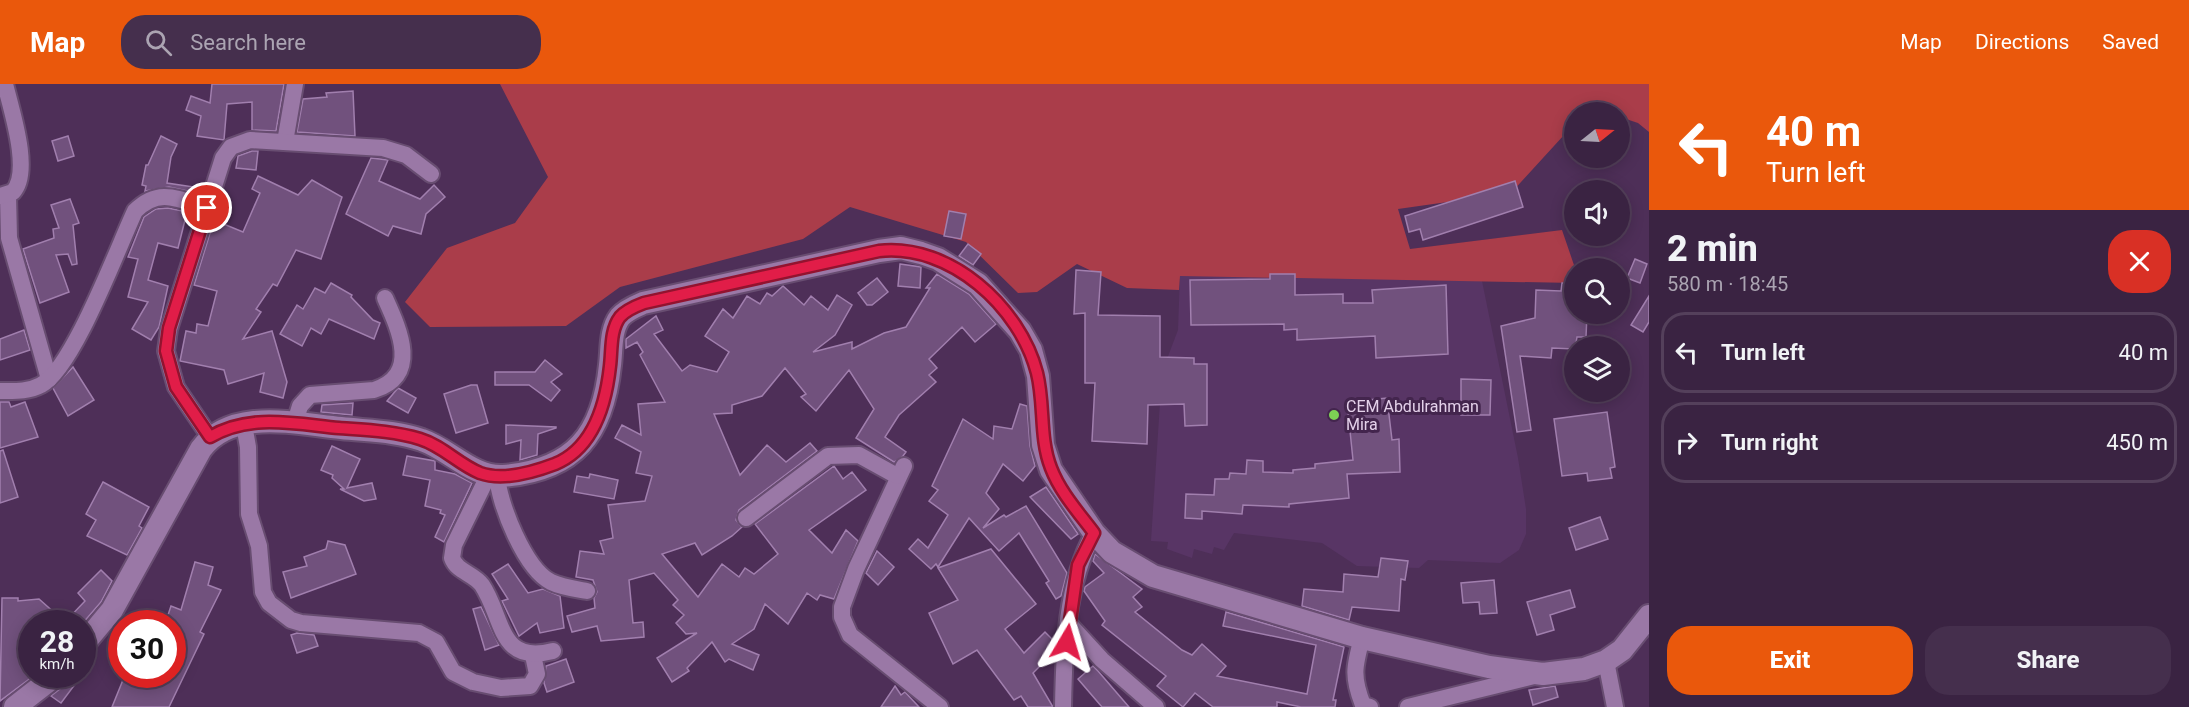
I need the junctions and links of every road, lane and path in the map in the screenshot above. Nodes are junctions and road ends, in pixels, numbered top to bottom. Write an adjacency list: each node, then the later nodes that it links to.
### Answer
1 (5, 84): 3 (street)
2 (295, 84): 4 (street)
3 (4, 102): 6 (street)
4 (285, 142): 5 (street); 7 (street)
5 (431, 174)
6 (4, 195): 9 (street)
7 (207, 208): 9 (street); 13 (street)
8 (385, 298): 11 (street)
9 (49, 379): 10 (street)
10 (0, 391)
11 (295, 422): 12 (main road); 14 (main road)
12 (244, 425): 13 (main road); 23 (street)
13 (210, 437): 20 (main road)
14 (493, 475): 16 (main road); 17 (street); 23 (street)
15 (746, 518): 27 (street)
16 (1094, 533): 19 (street); 21 (main road)
17 (587, 591)
18 (1649, 616): 24 (main road)
19 (1069, 624): 30 (street); 31 (street)
20 (96, 629)
21 (1362, 638): 25 (main road); 28 (street)
22 (554, 651): 23 (street)
23 (533, 655)
24 (1606, 661): 25 (main road); 33 (street)
25 (1543, 674): 32 (street)
26 (39, 688): 29 (main road)
27 (931, 704)
28 (1365, 706)
29 (15, 707)
30 (1064, 707)
31 (1156, 707)
32 (1408, 707)
33 (1615, 707)

